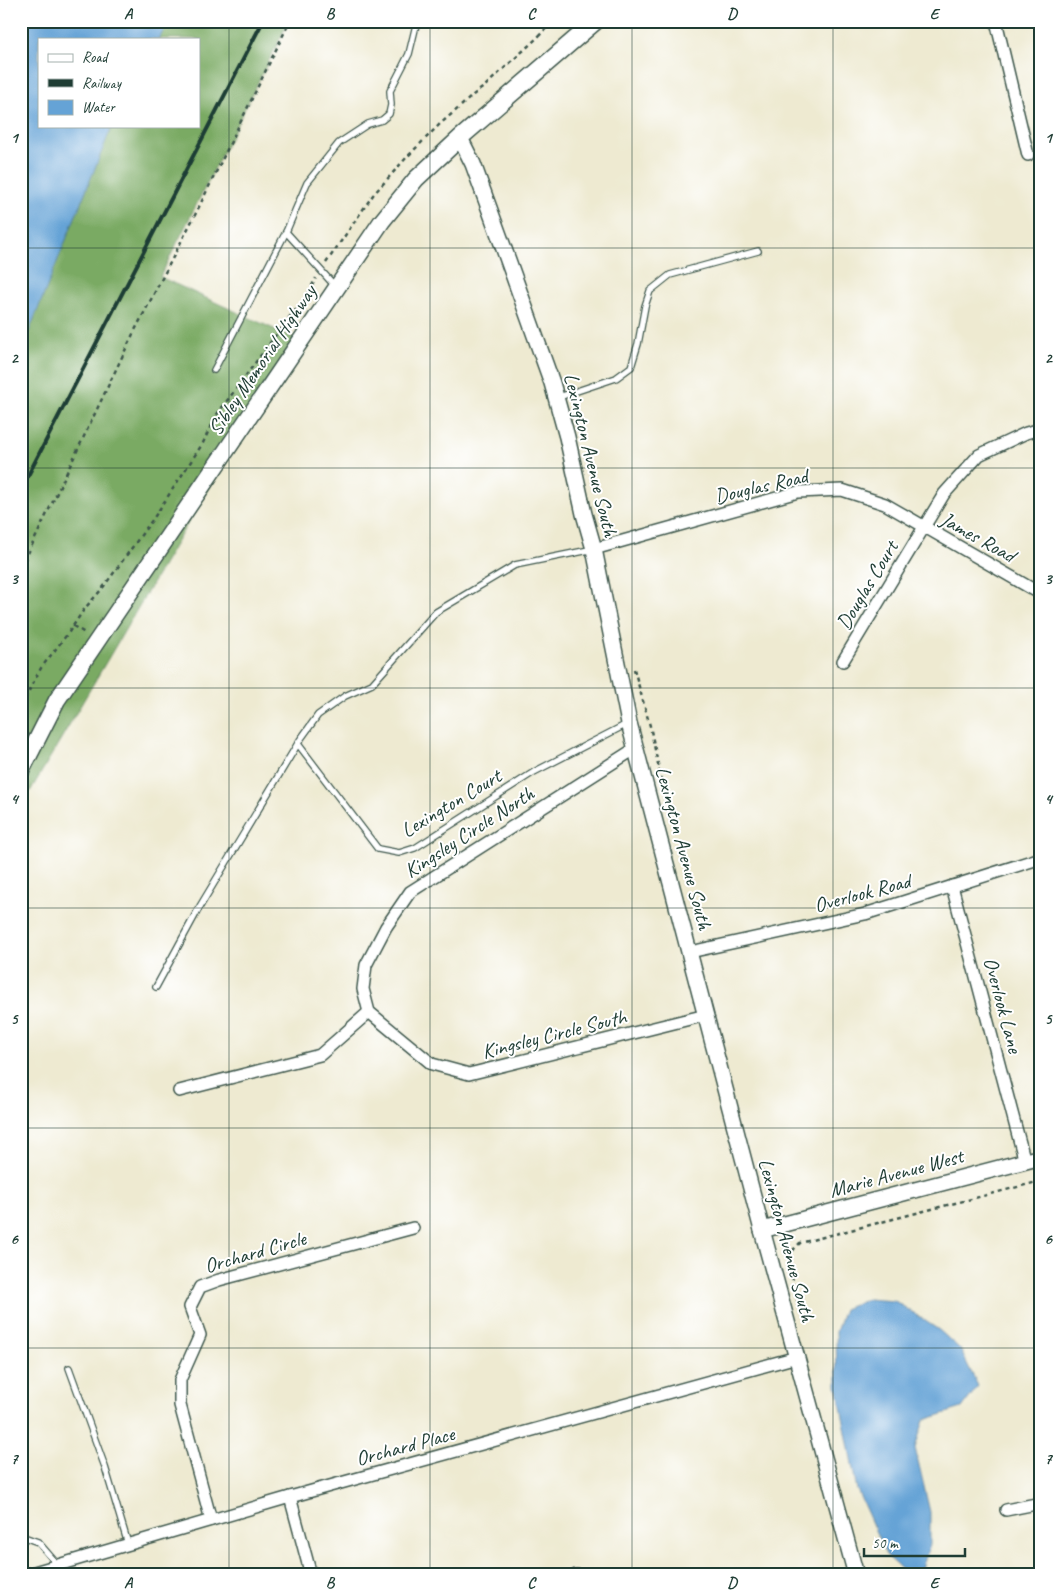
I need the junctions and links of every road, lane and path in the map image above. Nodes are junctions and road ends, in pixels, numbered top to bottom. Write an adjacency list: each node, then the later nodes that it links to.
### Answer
1 (290, 21): 17 (path)
2 (418, 21): 8 (lane)
3 (553, 21): 10 (path)
4 (596, 21): 6 (main road, Sibley Memorial Highway)
5 (996, 21): 7 (street)
6 (460, 138): 11 (main road, Sibley Memorial Highway); 13 (street, Lexington Avenue South)
7 (1028, 155)
8 (286, 232): 10 (lane); 12 (lane)
9 (758, 251): 13 (lane)
10 (320, 271): 11 (lane); 20 (path)
11 (336, 288): 24 (main road, Sibley Memorial Highway)
12 (214, 370)
13 (556, 398): 16 (street, Lexington Avenue South)
14 (1041, 429): 15 (street)
15 (923, 528): 16 (street, Douglas Road); 18 (street, James Road); 19 (street, Douglas Court)
16 (594, 549): 21 (street, Lexington Avenue South); 22 (lane)
17 (21, 568)
18 (1041, 594)
19 (843, 661)
20 (21, 706)
21 (629, 723): 22 (lane, Lexington Court); 23 (street, Lexington Avenue South)
22 (298, 744): 28 (lane)
23 (636, 748): 27 (street, Lexington Avenue South); 29 (street, Kingsley Circle North)
24 (21, 772)
25 (1041, 858): 26 (street, Overlook Road)
26 (952, 886): 27 (street, Overlook Road); 33 (street, Overlook Lane)
27 (690, 952): 30 (street, Lexington Avenue South)
28 (156, 987)
29 (369, 1012): 30 (street, Kingsley Circle South); 31 (street)
30 (706, 1015): 36 (street, Lexington Avenue South)
31 (179, 1091)
32 (1041, 1157): 33 (street, Marie Avenue West)
33 (1025, 1162): 36 (street, Marie Avenue West)
34 (1041, 1181): 37 (path)
35 (413, 1228): 43 (street, Orchard Circle)
36 (762, 1230): 38 (street, Lexington Avenue South)
37 (789, 1259)
38 (797, 1357): 40 (street, Orchard Place); 49 (street, Lexington Avenue South)
39 (69, 1368): 45 (lane)
40 (290, 1497): 43 (street, Orchard Place); 48 (street)
41 (1041, 1503): 42 (street)
42 (1006, 1510)
43 (211, 1520): 45 (street, Orchard Place)
44 (21, 1536): 46 (lane)
45 (128, 1544): 46 (street, Orchard Place)
46 (57, 1564): 47 (street, Orchard Place)
47 (24, 1575)
48 (311, 1575)
49 (856, 1575)

